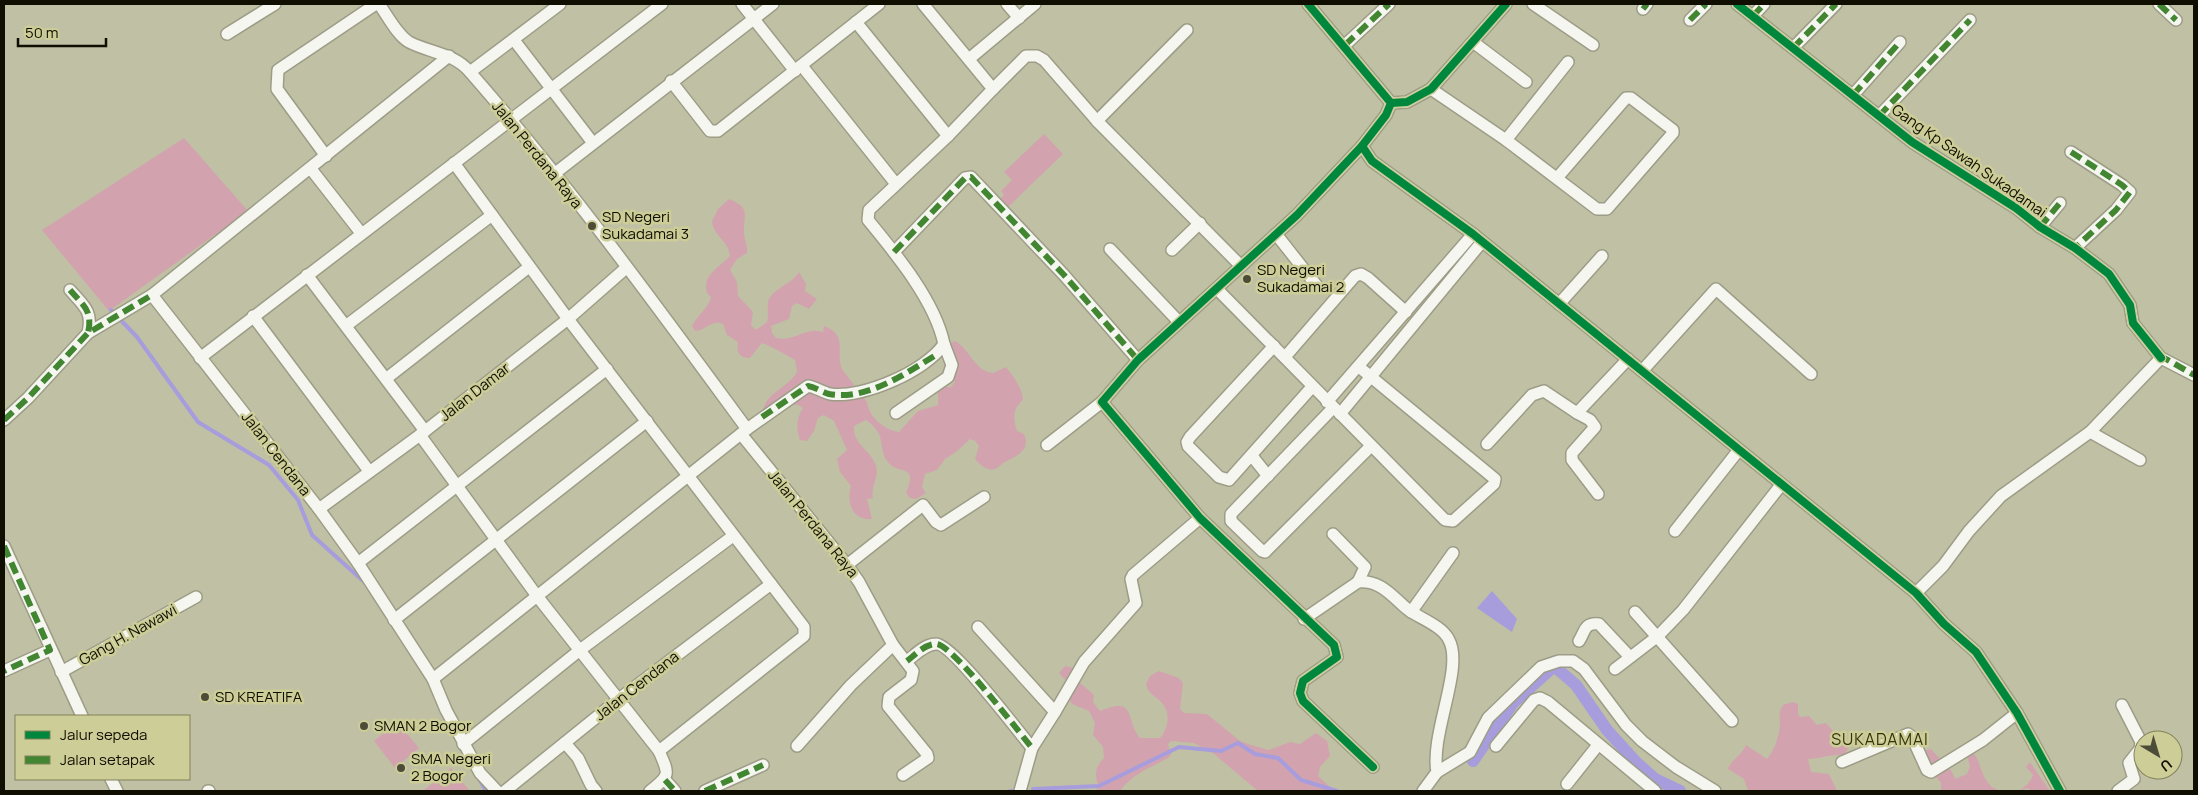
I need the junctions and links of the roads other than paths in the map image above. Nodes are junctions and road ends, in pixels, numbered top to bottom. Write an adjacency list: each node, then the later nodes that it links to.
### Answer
1 (275, 4): 28 (street)
2 (378, 4): 35 (street, Jalan Perdana Raya); 55 (street)
3 (560, 4): 29 (street)
4 (662, 4): 44 (street)
5 (742, 4): 22 (street)
6 (773, 4): 22 (street)
7 (880, 4): 26 (street)
8 (923, 4): 36 (street)
9 (1007, 4): 21 (street)
10 (1035, 4): 21 (street)
11 (1308, 4): 32 (street)
12 (1390, 4): 32 (street)
13 (1506, 4): 30 (street)
14 (1533, 4): 33 (street)
15 (1706, 4): 23 (street)
16 (1737, 4): 20 (street, Gang Kp Sawah Sukadamai)
17 (1764, 4): 20 (street)
18 (1836, 4): 34 (street)
19 (2159, 4): 25 (street)
20 (1753, 16): 34 (street, Gang Kp Sawah Sukadamai)
21 (1019, 18): 36 (street)
22 (754, 19): 38 (street); 40 (street)
23 (1690, 20)
24 (1970, 20): 47 (street)
25 (2176, 20)
26 (856, 22): 38 (street); 50 (street)
27 (1187, 30): 49 (street)
28 (226, 34)
29 (514, 40): 39 (street); 44 (street)
30 (1473, 42): 41 (street); 43 (street)
31 (1900, 42): 45 (street)
32 (1345, 45): 46 (street)
33 (1593, 45)
34 (1793, 48): 45 (street, Gang Kp Sawah Sukadamai)
35 (449, 56): 39 (street, Jalan Perdana Raya); 55 (street)
36 (969, 59): 42 (street)
37 (1568, 62): 51 (street)
38 (799, 68): 40 (street); 60 (street)
39 (470, 72): 48 (street, Jalan Perdana Raya)
40 (671, 81): 52 (street)
41 (1526, 82)
42 (993, 89): 49 (street); 50 (street)
43 (1431, 89): 46 (street); 51 (street)
44 (551, 90): 48 (street); 52 (street)
45 (1853, 95): 47 (street, Gang Kp Sawah Sukadamai)
46 (1391, 103): 53 (street)
47 (1879, 116): 64 (street, Gang Kp Sawah Sukadamai)
48 (510, 121): 56 (street); 58 (street, Jalan Perdana Raya)
49 (1097, 121): 63 (street)
50 (948, 136): 60 (street)
51 (1506, 140): 59 (street)
52 (593, 143): 58 (street)
53 (1362, 146): 66 (street); 67 (street)
54 (2070, 152): 68 (street)
55 (326, 156): 57 (street)
56 (454, 163): 62 (street); 65 (street)
57 (311, 169): 65 (street); 80 (street)
58 (554, 174): 75 (street, Jalan Perdana Raya)
59 (1557, 178): 59 (street)
60 (896, 184): 71 (street)
61 (2060, 203): 64 (street)
62 (492, 215): 74 (street); 88 (street)
63 (1200, 223): 70 (street); 73 (street)
64 (2040, 227): 68 (street, Gang Kp Sawah Sukadamai)
65 (361, 233): 76 (street)
66 (1276, 234): 73 (street); 77 (street)
67 (1477, 238): 81 (street); 82 (street); 83 (street)
68 (2076, 248): 94 (street, Gang Kp Sawah Sukadamai)
69 (1110, 249): 87 (street)
70 (1172, 250)
71 (894, 252): 90 (street); 96 (street)
72 (1602, 256): 82 (street)
73 (1241, 266): 78 (street)
74 (529, 267): 86 (street); 102 (street)
75 (626, 268): 86 (street, Jalan Damar); 111 (street, Jalan Perdana Raya)
76 (307, 275): 85 (street); 88 (street)
77 (1317, 286)
78 (1217, 289): 87 (street); 91 (street)
79 (70, 290): 89 (street)
80 (152, 295): 89 (street); 93 (street, Jalan Cendana)
81 (1418, 298): 83 (street); 84 (street)
82 (1559, 304): 95 (street)
83 (1429, 306): 103 (street)
84 (1406, 312): 92 (street); 97 (street)
85 (253, 316): 93 (street); 120 (street)
86 (568, 319): 98 (street); 113 (street, Jalan Damar)
87 (1179, 322): 96 (street)
88 (347, 325): 102 (street)
89 (88, 333): 109 (street)
90 (944, 344): 108 (street); 111 (street)
91 (1274, 346): 92 (street); 118 (street)
92 (1285, 357): 104 (street)
93 (200, 358): 127 (street, Jalan Cendana)
94 (2161, 358): 101 (street); 112 (street)
95 (1628, 359): 99 (street); 107 (street)
96 (1138, 360): 105 (street)
97 (1358, 367): 103 (street); 106 (street)
98 (607, 369): 110 (street); 124 (street)
99 (1642, 371): 100 (street); 117 (street)
100 (1811, 374)
101 (2194, 375)
102 (387, 378): 113 (street)
103 (1370, 378): 106 (street); 116 (street)
104 (1312, 387): 106 (street); 118 (street)
105 (1102, 402): 115 (street); 128 (street)
106 (1333, 408): 116 (street); 122 (street)
107 (1576, 412): 114 (street); 125 (street)
108 (896, 413)
109 (4, 420)
110 (647, 421): 121 (street); 132 (street)
111 (744, 431): 121 (street); 136 (street, Jalan Perdana Raya)
112 (2090, 432): 119 (street); 139 (street)
113 (422, 433): 120 (street, Jalan Damar); 124 (street)
114 (1486, 444)
115 (1047, 445)
116 (1371, 446): 122 (street)
117 (1738, 451): 123 (street); 129 (street)
118 (1252, 456): 122 (street)
119 (2140, 460)
120 (369, 471): 127 (street, Jalan Damar)
121 (688, 476): 131 (street); 140 (street)
122 (1268, 476)
123 (1781, 485): 139 (street); 147 (street)
124 (457, 488): 132 (street); 135 (street)
125 (1598, 494)
126 (984, 497): 136 (street)
127 (319, 509): 135 (street, Jalan Cendana)
128 (1200, 518): 144 (street); 160 (street)
129 (1675, 531)
130 (1333, 534): 137 (street)
131 (733, 536): 138 (street); 151 (street)
132 (495, 539): 140 (street); 145 (street)
133 (4, 546): 150 (street)
134 (1453, 553): 142 (street)
135 (358, 564): 145 (street, Jalan Cendana)
136 (847, 565): 149 (street, Jalan Perdana Raya)
137 (1358, 582): 142 (street); 144 (street)
138 (771, 584): 158 (street, Jalan Cendana); 170 (street)
139 (1916, 593): 161 (street)
140 (537, 596): 151 (street); 157 (street)
141 (196, 597): 156 (street, Gang H. Nawawi)
142 (1411, 612): 174 (street)
143 (1636, 612): 147 (street)
144 (1304, 618): 173 (street)
145 (394, 620): 157 (street, Jalan Cendana)
146 (978, 627): 160 (street)
147 (1658, 636): 152 (street); 163 (street)
148 (1579, 641): 152 (street)
149 (892, 645): 153 (street, Jalan Perdana Raya); 167 (street)
150 (50, 650): 155 (street); 156 (street)
151 (580, 650): 158 (street); 165 (street)
152 (1630, 658): 154 (street)
153 (907, 662): 169 (street); 175 (street)
154 (1615, 670)
155 (4, 671)
156 (61, 672): 162 (street)
157 (433, 679): 165 (street, Jalan Cendana)
158 (619, 699): 164 (street, Jalan Cendana); 170 (street)
159 (2122, 705): 189 (street)
160 (1055, 712): 169 (street)
161 (2017, 713): 171 (street); 188 (street)
162 (82, 715)
163 (1732, 720)
164 (565, 743): 179 (street, Jalan Cendana); 180 (street)
165 (463, 744): 178 (street, Jalan Cendana)
166 (1598, 745): 168 (street); 177 (street); 186 (street)
167 (797, 746)
168 (1496, 746)
169 (1032, 748): 184 (street)
170 (659, 751): 176 (street)
171 (1842, 762)
172 (763, 765): 183 (street)
173 (1373, 767)
174 (1437, 772): 185 (street); 187 (street)
175 (903, 775)
176 (666, 780): 181 (street); 182 (street)
177 (1568, 784)
178 (496, 791)
179 (505, 791)
180 (596, 791)
181 (650, 791)
182 (675, 791)
183 (705, 791)
184 (1020, 791)
185 (1423, 791)
186 (1655, 791)
187 (1715, 791)
188 (2060, 791)
189 (2118, 791)

